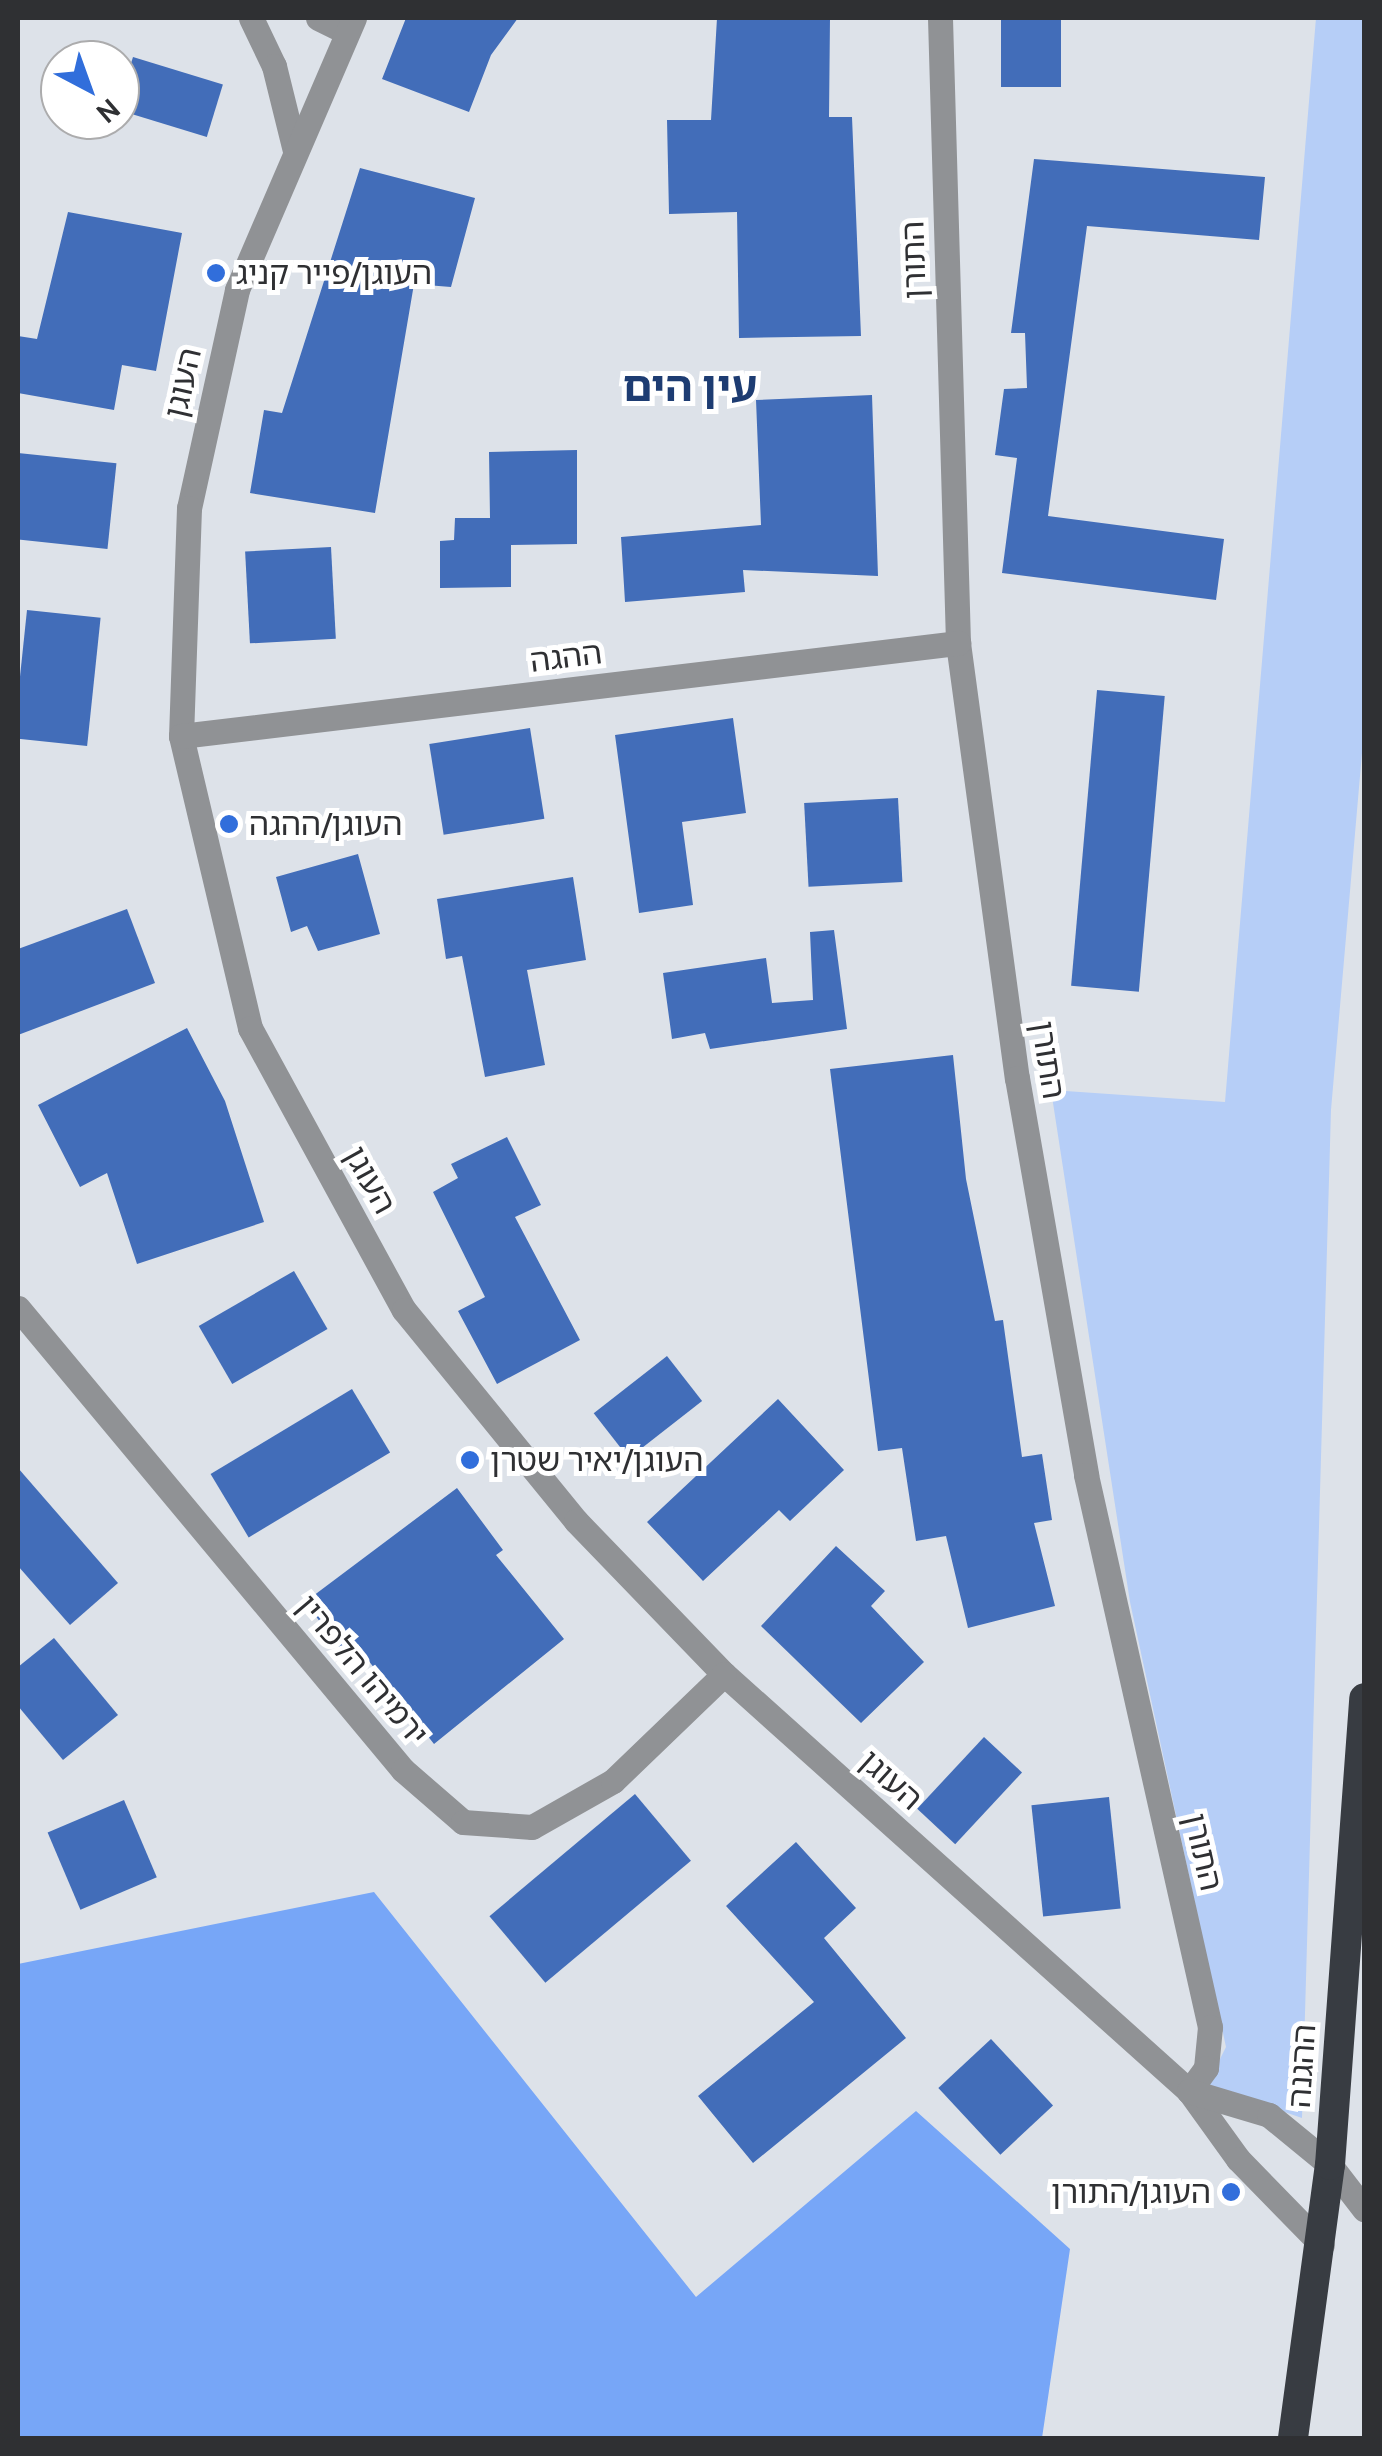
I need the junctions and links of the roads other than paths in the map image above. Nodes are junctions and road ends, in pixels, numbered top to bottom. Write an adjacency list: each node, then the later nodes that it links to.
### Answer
1 (250, 18): 5 (street)
2 (318, 18): 4 (street)
3 (940, 18): 6 (street, התורן)
4 (350, 24): 5 (street, העוגן)
5 (295, 151): 7 (street, העוגן)
6 (958, 643): 7 (street, ההגה); 11 (street, התורן)
7 (181, 736): 9 (street, העוגן)
8 (18, 1308): 9 (street, ירמיהו הלפרין)
9 (724, 1674): 11 (street, העוגן)
10 (1364, 1698): 12 (highway, ההגנה)
11 (1190, 2091): 12 (street, העוגן); 14 (street, העוגן)
12 (1330, 2165): 13 (street, העוגן); 14 (highway, ההגנה)
13 (1364, 2208)
14 (1322, 2245): 15 (highway, ההגנה)
15 (1293, 2438)

